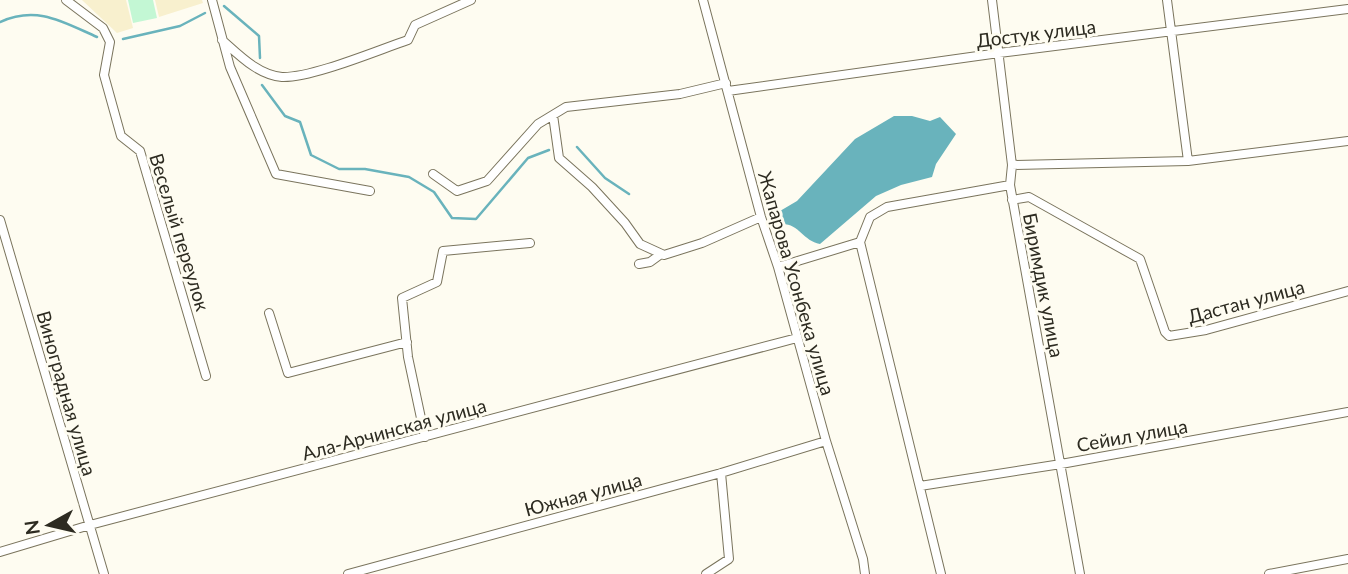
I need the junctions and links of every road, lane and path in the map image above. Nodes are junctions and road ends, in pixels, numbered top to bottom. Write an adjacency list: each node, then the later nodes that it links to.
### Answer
1 (66, 0): 31 (street, Веселый переулок)
2 (212, 0): 9 (street)
3 (471, 0): 9 (street)
4 (703, 0): 11 (street, Жапарова Усонбека улица)
5 (992, 0): 10 (street, Биримдик улица)
6 (1167, 0): 8 (street)
7 (1348, 9): 8 (street, Достук улица)
8 (1171, 32): 10 (street, Достук улица); 14 (street)
9 (222, 40): 18 (street)
10 (999, 53): 11 (street, Достук улица); 15 (street, Биримдик улица)
11 (727, 87): 12 (street, Достук улица); 20 (street, Жапарова Усонбека улица)
12 (553, 115): 16 (street); 24 (street)
13 (1348, 141): 14 (street)
14 (1188, 161): 15 (street)
15 (1012, 165): 17 (street, Биримдик улица)
16 (433, 174)
17 (1010, 185): 19 (street, Биримдик улица); 22 (street)
18 (370, 191)
19 (1012, 200): 27 (street, Дастан улица); 35 (street, Биримдик улица)
20 (761, 217): 24 (street); 26 (street, Жапарова Усонбека улица)
21 (0, 220): 38 (street, Виноградная улица)
22 (860, 242): 26 (street); 37 (street)
23 (530, 243): 30 (street)
24 (661, 254): 25 (street)
25 (639, 264)
26 (778, 267): 29 (street, Жапарова Усонбека улица)
27 (1348, 291)
28 (269, 313): 30 (street)
29 (797, 338): 33 (street, Ала-Арчинская улица); 34 (street, Жапарова Усонбека улица)
30 (407, 342): 33 (street)
31 (206, 376)
32 (1348, 412): 35 (street, Сейил улица)
33 (425, 437): 38 (street, Ала-Арчинская улица)
34 (826, 441): 36 (street, Южная улица); 44 (street, Жапарова Усонбека улица)
35 (1061, 464): 37 (street, Сейил улица); 46 (street, Биримдик улица)
36 (721, 473): 42 (street, Южная улица); 43 (street)
37 (920, 486): 45 (street)
38 (90, 525): 39 (street, Ала-Арчинская улица); 41 (street, Виноградная улица)
39 (0, 552)
40 (1348, 559): 47 (street)
41 (104, 574)
42 (348, 574)
43 (706, 574)
44 (865, 574)
45 (941, 574)
46 (1080, 574)
47 (1269, 574)

